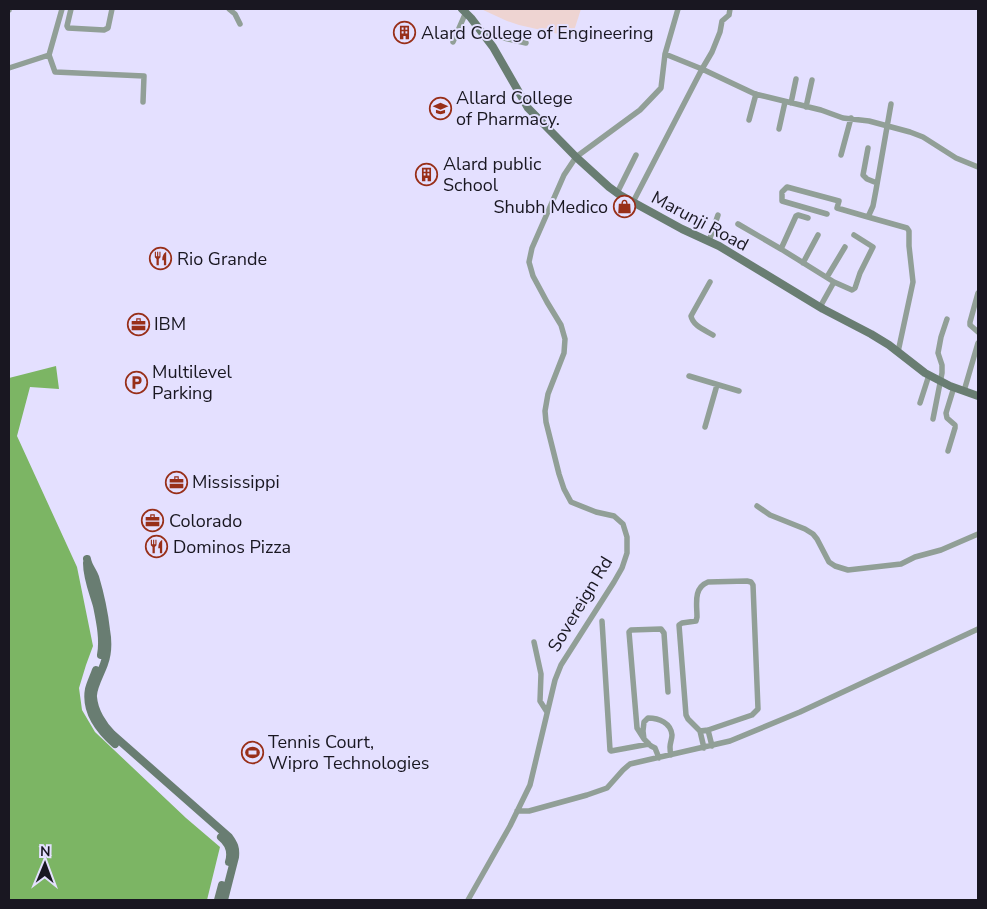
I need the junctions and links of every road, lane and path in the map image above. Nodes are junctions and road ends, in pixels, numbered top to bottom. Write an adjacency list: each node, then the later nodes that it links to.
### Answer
1 (62, 9): 13 (street)
2 (70, 9): 3 (street)
3 (112, 9)
4 (229, 9): 8 (street)
5 (678, 9): 12 (street)
6 (730, 9): 15 (street)
7 (464, 11): 9 (street, Marunji Road); 10 (street)
8 (240, 24)
9 (482, 33): 11 (street); 31 (street, Marunji Road)
10 (453, 42)
11 (526, 43)
12 (665, 54): 15 (street); 31 (street)
13 (49, 55): 14 (street); 19 (street)
14 (9, 68)
15 (702, 69): 18 (street); 35 (street)
16 (796, 79): 21 (street)
17 (812, 80): 23 (street)
18 (756, 94): 20 (street); 25 (street)
19 (143, 102)
20 (784, 102): 21 (street); 27 (street)
21 (791, 103): 23 (street)
22 (892, 104): 26 (street)
23 (806, 107): 24 (street)
24 (851, 118): 26 (street); 30 (street)
25 (749, 120)
26 (888, 126): 32 (street); 33 (street)
27 (778, 130)
28 (868, 148): 33 (street)
29 (636, 155): 34 (street)
30 (841, 155)
31 (576, 157): 34 (street, Marunji Road); 77 (street, Sovereign Rd)
32 (978, 166)
33 (877, 183): 38 (street)
34 (617, 193): 35 (street, Marunji Road)
35 (633, 202): 43 (street, Marunji Road)
36 (827, 214): 38 (street)
37 (718, 215): 43 (street)
38 (868, 217): 56 (street)
39 (808, 218): 45 (street)
40 (738, 224): 45 (street)
41 (818, 235): 46 (street)
42 (854, 235): 49 (street)
43 (709, 242): 51 (street, Marunji Road)
44 (845, 247): 47 (street)
45 (781, 250): 46 (street)
46 (803, 263): 47 (street)
47 (827, 277): 49 (street)
48 (710, 282): 54 (street)
49 (834, 282): 51 (street)
50 (978, 293): 53 (street)
51 (820, 307): 56 (street, Marunji Road)
52 (948, 320): 59 (street)
53 (978, 332)
54 (713, 335)
55 (978, 343): 62 (street)
56 (898, 352): 57 (street, Marunji Road)
57 (928, 375): 59 (street, Marunji Road); 65 (street)
58 (689, 376): 60 (street)
59 (940, 381): 61 (street, Marunji Road); 66 (street)
60 (717, 385): 63 (street); 67 (street)
61 (954, 387): 62 (street, Marunji Road); 68 (street)
62 (964, 391): 64 (street, Marunji Road)
63 (739, 392)
64 (978, 396)
65 (920, 403)
66 (932, 419)
67 (705, 428)
68 (948, 451)
69 (757, 506): 70 (street)
70 (978, 534)
71 (87, 561): 72 (street)
72 (98, 600): 87 (street); 88 (street)
73 (602, 621): 81 (street)
74 (978, 629): 82 (street)
75 (534, 642): 77 (street)
76 (668, 692): 80 (street)
77 (547, 712): 86 (street, Sovereign Rd)
78 (708, 730): 79 (street); 79 (street); 82 (street)
79 (700, 731): 83 (street)
80 (644, 739): 81 (street); 84 (street)
81 (649, 744): 85 (street)
82 (712, 746): 83 (street)
83 (704, 748): 84 (street)
84 (671, 755): 85 (street)
85 (659, 758): 86 (street)
86 (517, 811): 89 (street, Sovereign Rd)
87 (218, 900)
88 (224, 900)
89 (468, 900)

